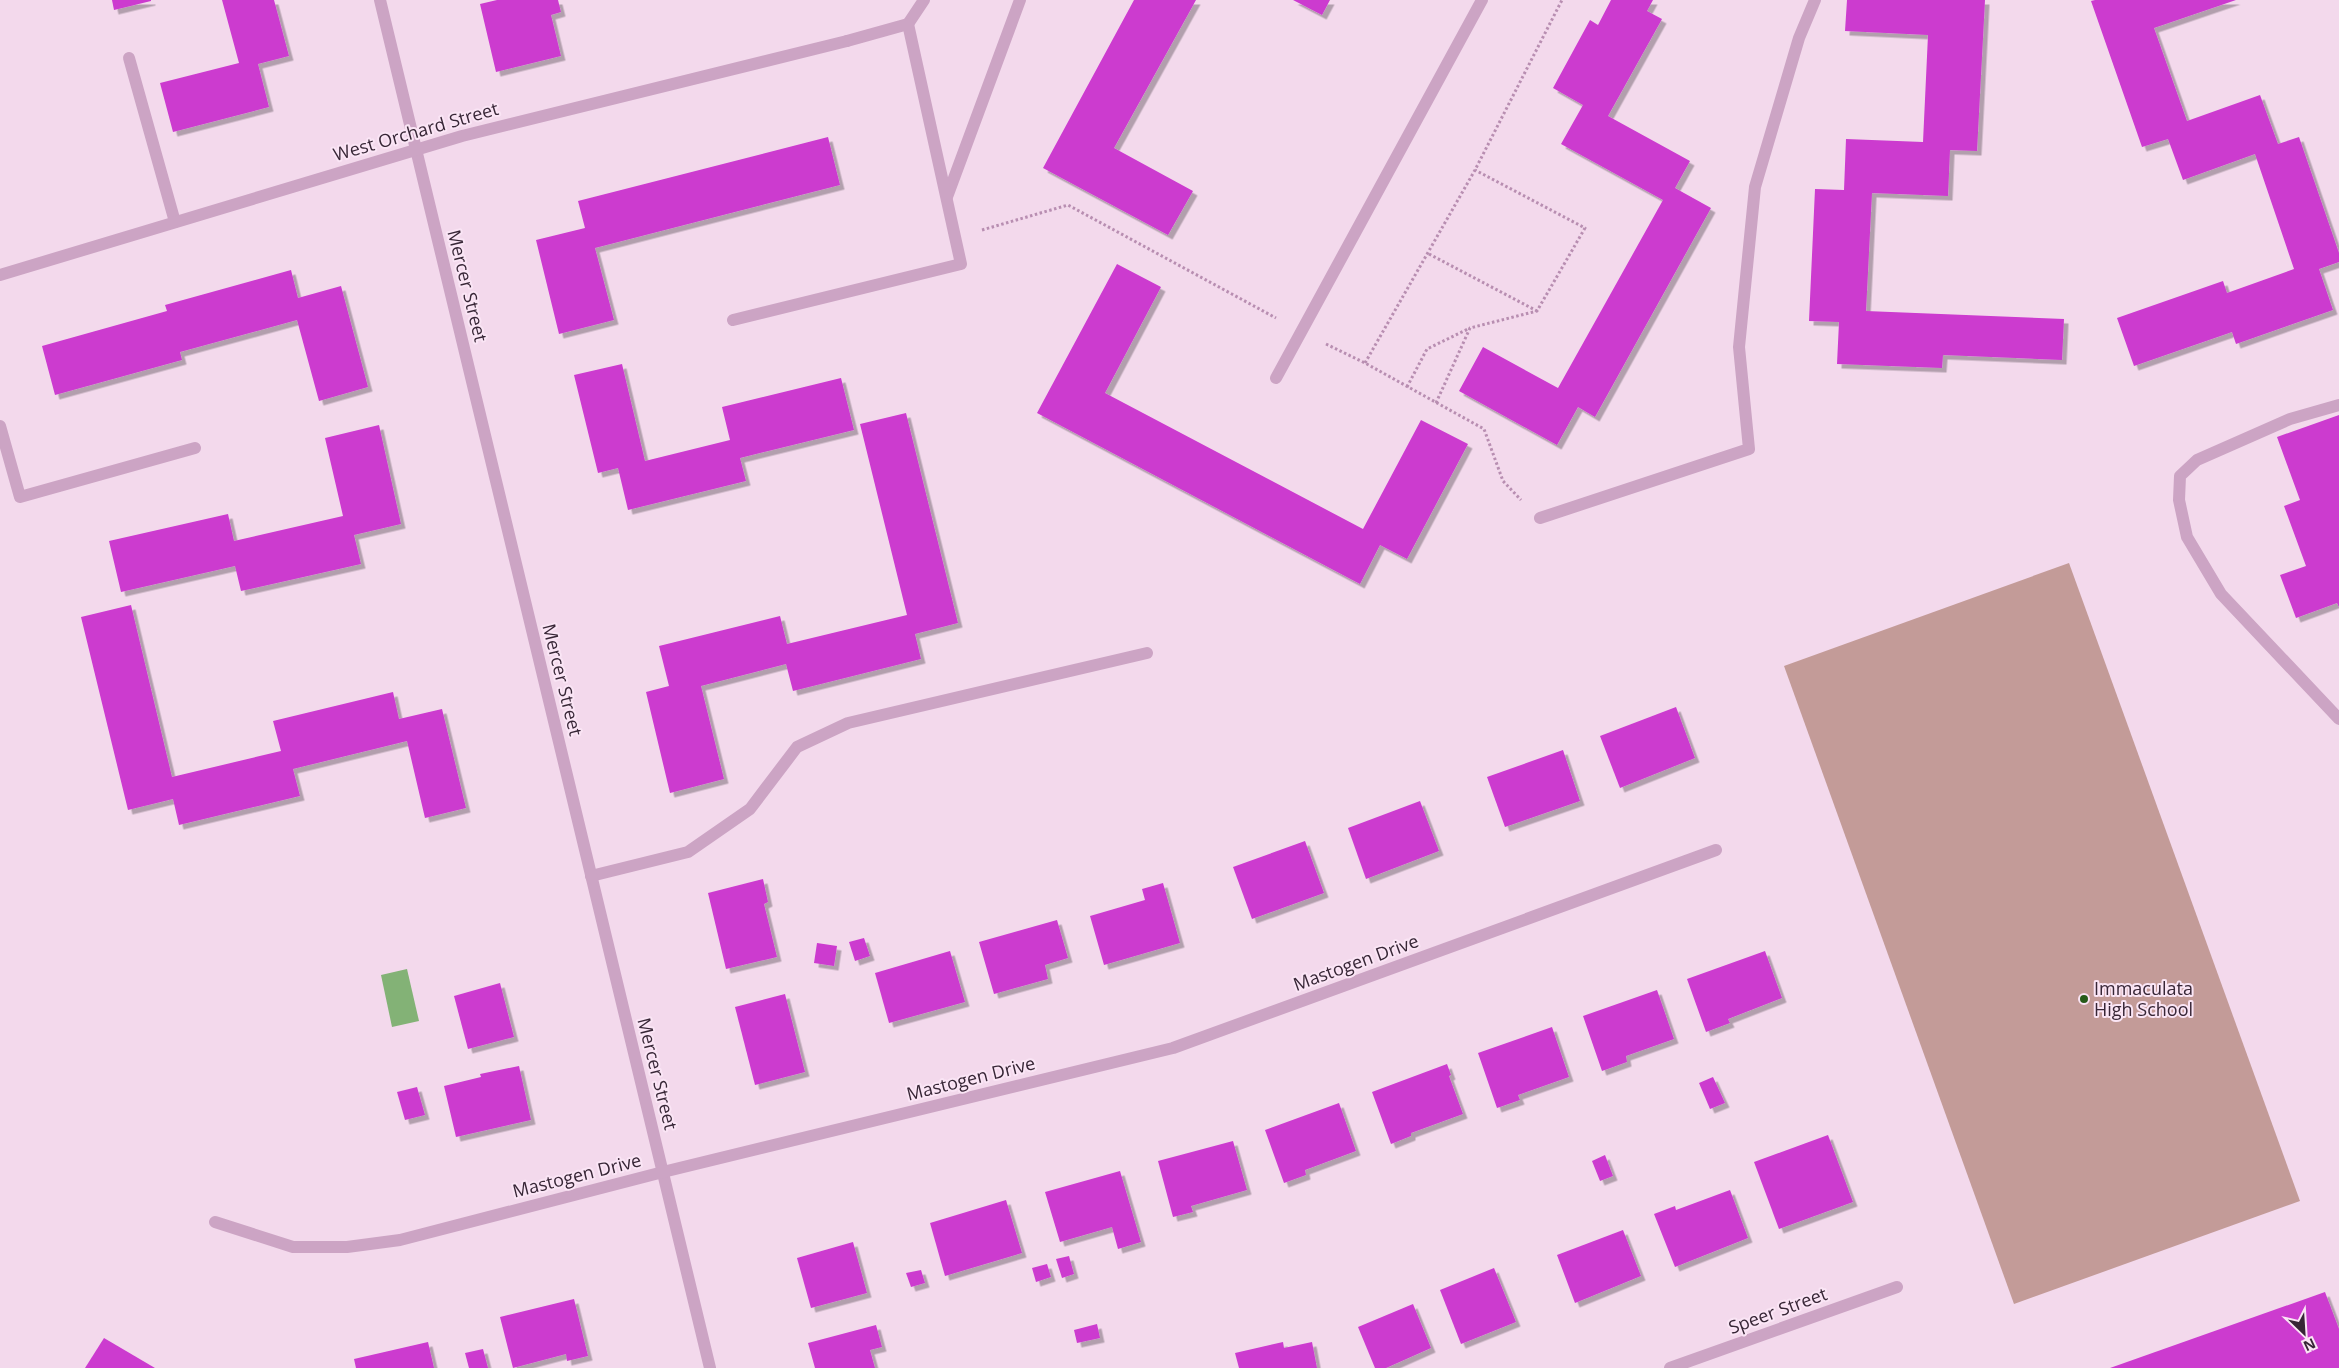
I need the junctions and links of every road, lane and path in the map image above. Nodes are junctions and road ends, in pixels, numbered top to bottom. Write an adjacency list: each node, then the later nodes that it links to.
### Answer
1 (380, 0): 9 (street, Mercer Street)
2 (924, 0): 7 (street)
3 (1020, 0): 11 (street)
4 (1482, 0): 19 (street)
5 (1562, 0): 10 (path)
6 (1815, 0): 27 (street)
7 (908, 24): 9 (street, West Orchard Street); 11 (street)
8 (129, 58): 12 (street)
9 (416, 149): 12 (street, West Orchard Street); 31 (street, Mercer Street)
10 (1476, 170): 14 (path); 16 (path)
11 (946, 198): 13 (street)
12 (175, 222): 15 (street, West Orchard Street)
13 (955, 238): 17 (street); 19 (path)
14 (1429, 254): 16 (path); 20 (path)
15 (0, 275)
16 (1537, 311): 18 (path)
17 (733, 320)
18 (1470, 328): 22 (path); 23 (path)
19 (1301, 332): 20 (path); 21 (street)
20 (1365, 363): 22 (path)
21 (1276, 378)
22 (1407, 387): 23 (path)
23 (1436, 402): 27 (path)
24 (2339, 405): 29 (street)
25 (0, 426): 26 (street)
26 (195, 448)
27 (1540, 518)
28 (1147, 653): 31 (street)
29 (2339, 719)
30 (1716, 850): 32 (street, Mastogen Drive)
31 (592, 876): 32 (street, Mercer Street)
32 (663, 1172): 33 (street, Mastogen Drive); 35 (street, Mercer Street)
33 (214, 1222)
34 (1897, 1287): 36 (street, Speer Street)
35 (710, 1368)
36 (1670, 1368)

